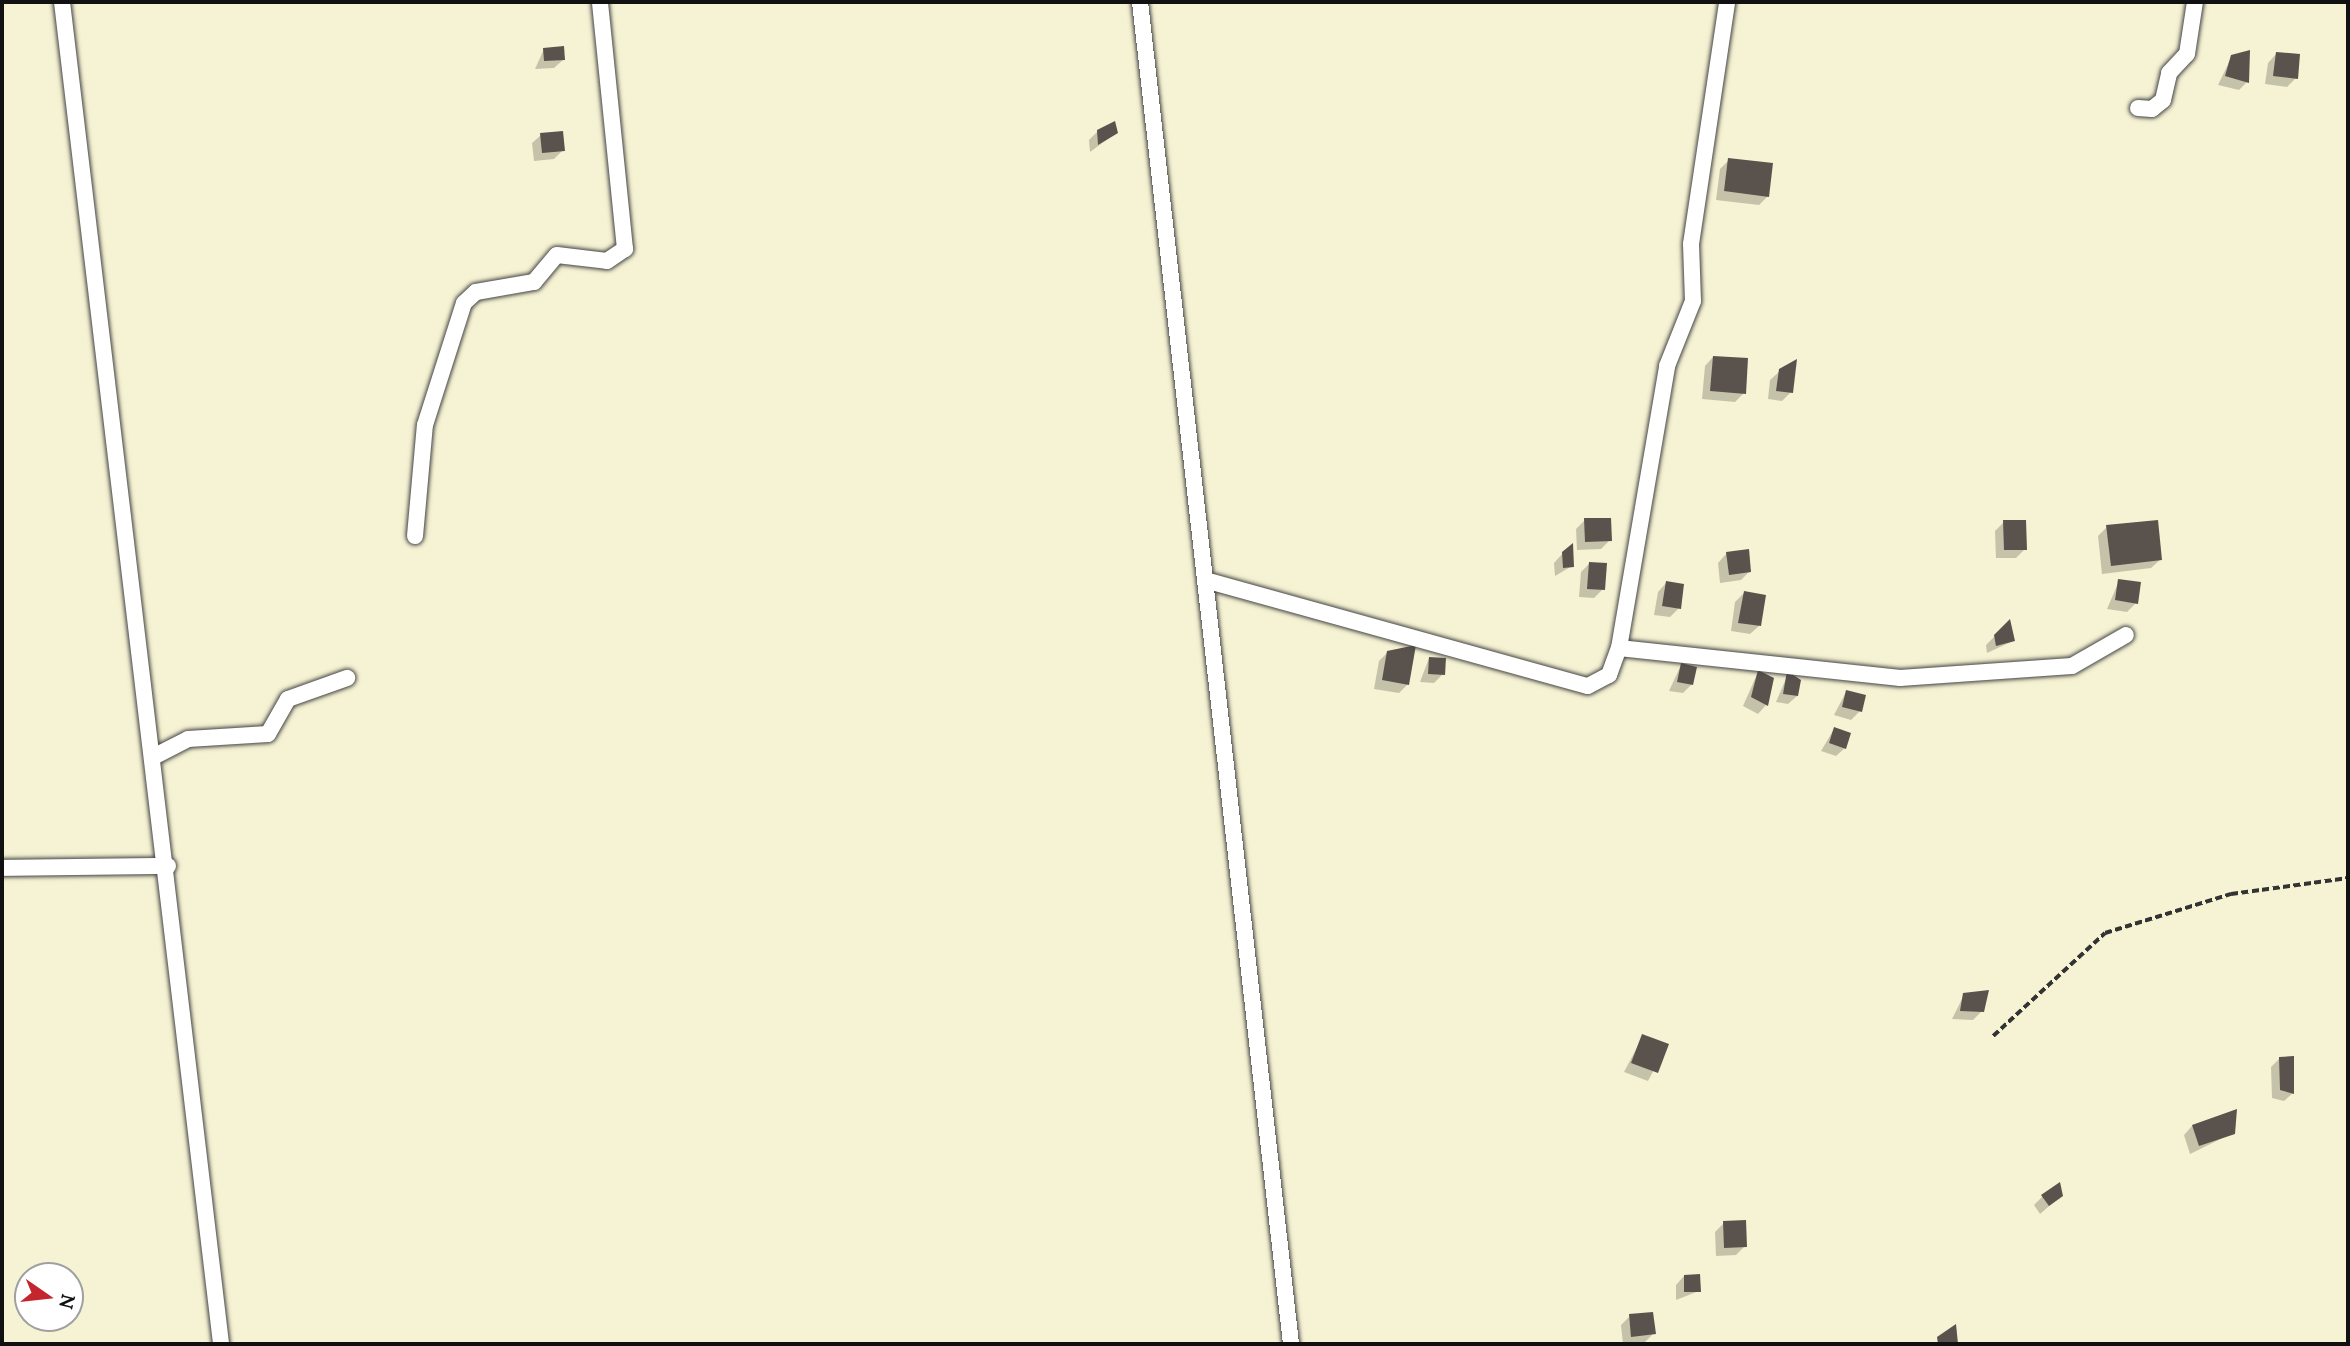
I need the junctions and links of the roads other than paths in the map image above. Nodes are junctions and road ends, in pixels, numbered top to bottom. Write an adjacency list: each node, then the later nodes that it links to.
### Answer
1 (62, 2): 12 (street)
2 (600, 2): 7 (street)
3 (1140, 2): 8 (street)
4 (1727, 2): 10 (street)
5 (2195, 2): 6 (street)
6 (2138, 108)
7 (415, 536)
8 (1205, 580): 10 (street); 16 (street)
9 (2126, 635): 10 (street)
10 (1619, 648)
11 (347, 678): 12 (street)
12 (155, 756): 13 (street)
13 (167, 866): 14 (street); 15 (street)
14 (2, 868)
15 (221, 1344)
16 (1291, 1344)

